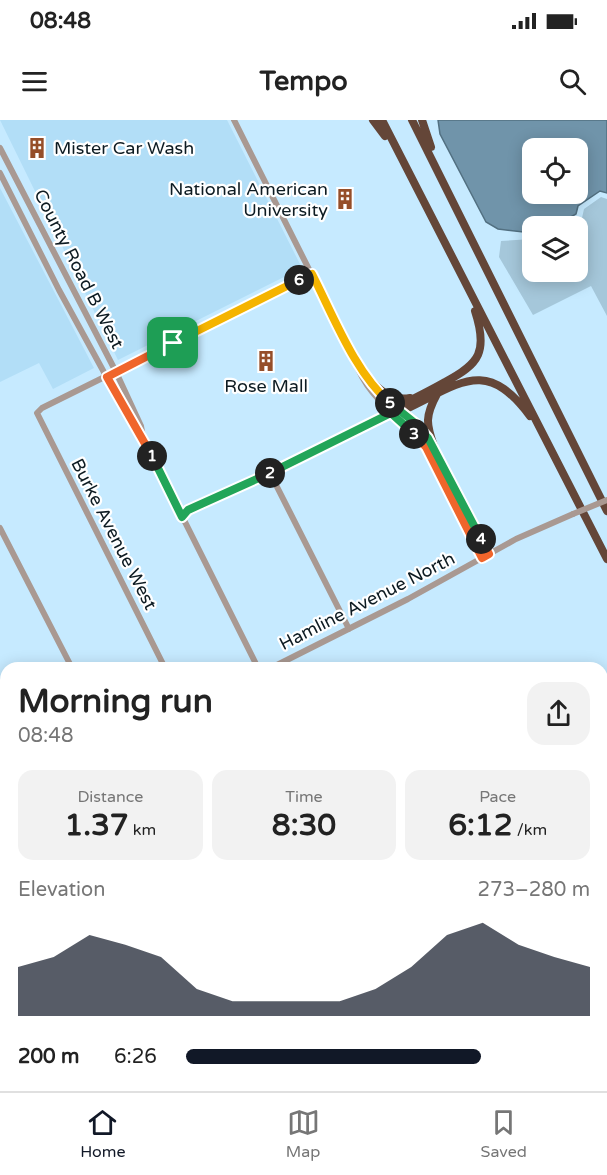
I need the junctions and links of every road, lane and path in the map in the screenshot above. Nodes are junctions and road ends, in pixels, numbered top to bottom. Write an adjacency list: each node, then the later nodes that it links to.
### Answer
1 (234, 120): 10 (street)
2 (373, 120): 8 (highway)
3 (382, 120): 8 (highway)
4 (412, 120): 9 (highway)
5 (422, 120): 9 (highway)
6 (0, 148): 13 (street, County Road B West)
7 (0, 173): 14 (street, County Road B West)
8 (414, 182): 11 (highway)
9 (469, 233): 24 (highway)
10 (312, 274): 12 (street); 13 (street)
11 (462, 277): 17 (highway); 20 (highway)
12 (354, 359): 15 (street); 18 (street)
13 (116, 372): 14 (street); 19 (street, County Road B West)
14 (107, 377): 19 (street, County Road B West); 32 (street, Burke Avenue West)
15 (370, 380): 17 (highway); 18 (street)
16 (437, 394): 18 (highway); 20 (highway); 21 (highway)
17 (417, 397): 18 (highway)
18 (394, 411): 21 (street); 22 (street); 28 (street)
19 (143, 438): 25 (street, County Road B West)
20 (549, 444): 29 (highway)
21 (434, 446): 27 (street)
22 (270, 473): 25 (street); 30 (street)
23 (607, 501): 27 (street, Hamline Avenue North, bridge)
24 (607, 511)
25 (182, 517): 33 (street, County Road B West)
26 (0, 528): 31 (street)
27 (489, 554): 28 (street, Hamline Avenue North)
28 (482, 558): 30 (street, Hamline Avenue North)
29 (607, 559)
30 (349, 629): 34 (street, Hamline Avenue North)
31 (69, 662)
32 (162, 662)
33 (255, 662)
34 (284, 662)

